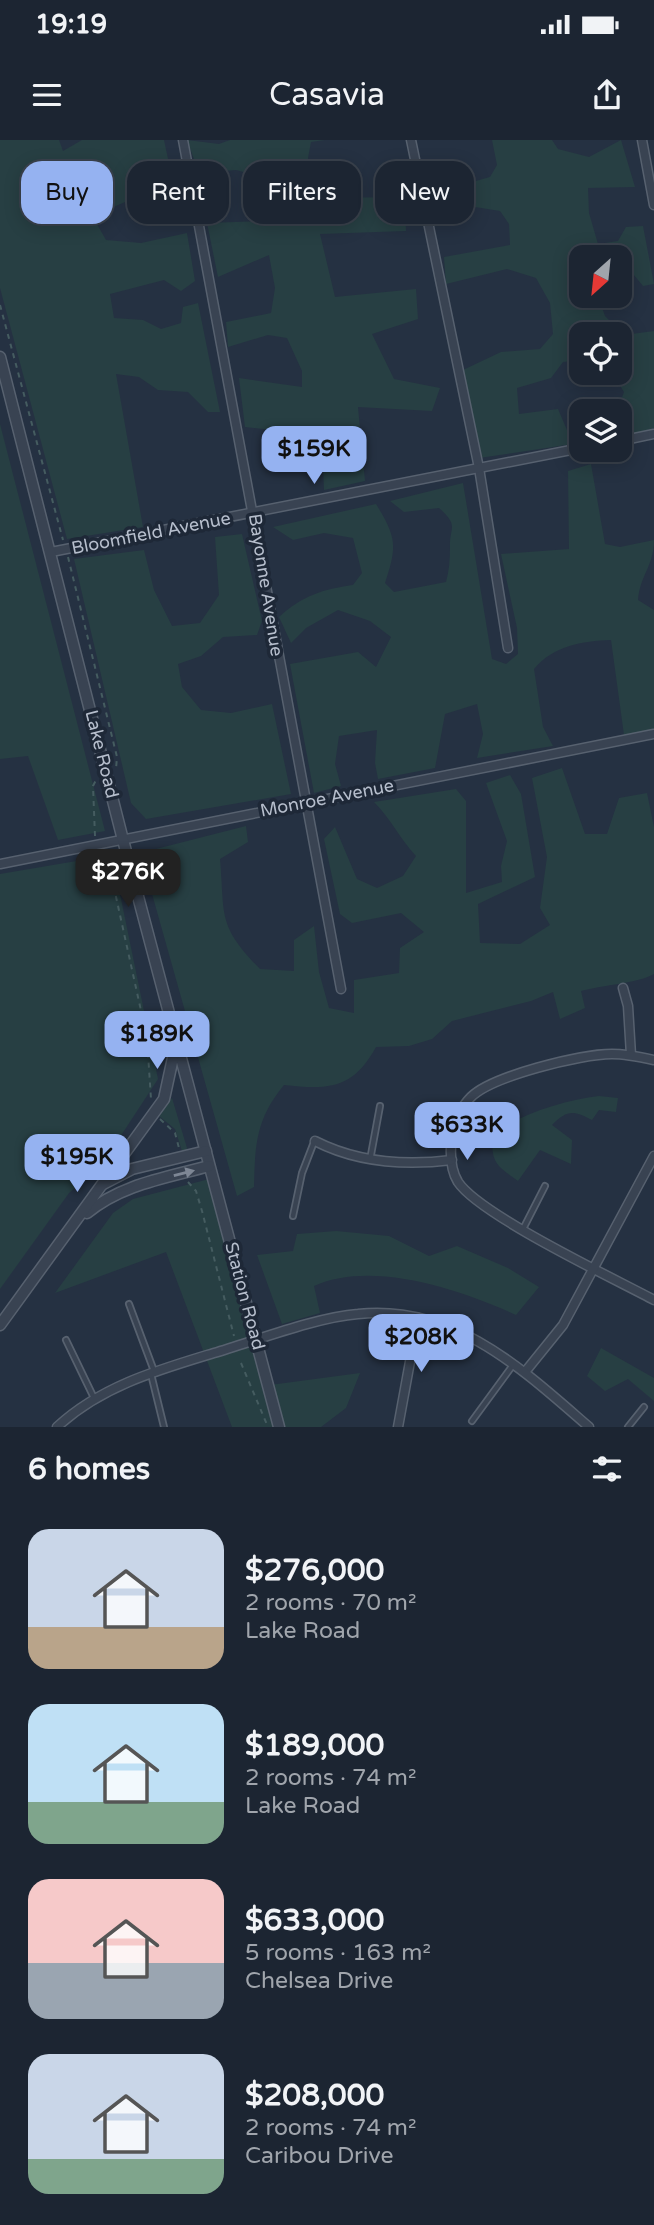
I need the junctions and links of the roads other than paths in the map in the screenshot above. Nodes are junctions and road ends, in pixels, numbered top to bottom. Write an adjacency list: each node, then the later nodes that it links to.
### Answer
1 (183, 140): 10 (street, Bayonne Avenue)
2 (411, 140): 9 (street)
3 (642, 140): 4 (street)
4 (654, 205)
5 (0, 357): 11 (street, Lake Road)
6 (654, 434): 7 (street)
7 (632, 439)
8 (569, 450): 9 (street, Bloomfield Avenue)
9 (479, 468): 10 (street, Bloomfield Avenue); 12 (street)
10 (254, 513): 11 (street, Bloomfield Avenue); 14 (street, Bayonne Avenue)
11 (51, 552): 15 (street, Lake Road)
12 (508, 648)
13 (654, 734): 14 (street, Monroe Avenue)
14 (305, 801): 15 (street, Monroe Avenue); 18 (street, Bayonne Avenue)
15 (123, 840): 16 (street, Monroe Avenue); 19 (street, Lake Road)
16 (0, 864)
17 (623, 988): 20 (street)
18 (341, 989)
19 (177, 1037): 24 (street, Lake Road); 29 (street)
20 (631, 1055): 21 (street); 26 (street)
21 (654, 1060)
22 (380, 1106): 27 (lane)
23 (315, 1141): 27 (street); 31 (lane)
24 (206, 1151): 28 (street, Lake Road); 29 (street)
25 (654, 1156): 34 (street)
26 (452, 1160): 27 (street); 33 (street)
27 (370, 1161)
28 (209, 1166): 32 (street, one-way to 28); 40 (street, Station Road)
29 (100, 1185): 32 (street)
30 (545, 1186): 33 (lane)
31 (293, 1216)
32 (78, 1220): 38 (street)
33 (523, 1229): 34 (street)
34 (594, 1268): 35 (street); 43 (street)
35 (654, 1300)
36 (129, 1304): 42 (lane)
37 (418, 1318): 40 (street); 41 (street); 50 (street)
38 (0, 1325)
39 (66, 1340): 44 (lane)
40 (257, 1341): 42 (street); 49 (street, Station Road)
41 (515, 1363): 43 (street); 46 (lane)
42 (153, 1372): 44 (street); 48 (lane)
43 (525, 1372): 51 (street)
44 (95, 1399): 47 (street)
45 (645, 1407): 52 (lane)
46 (472, 1421)
47 (57, 1427)
48 (164, 1427)
49 (279, 1427)
50 (398, 1427)
51 (589, 1427)
52 (628, 1427)

